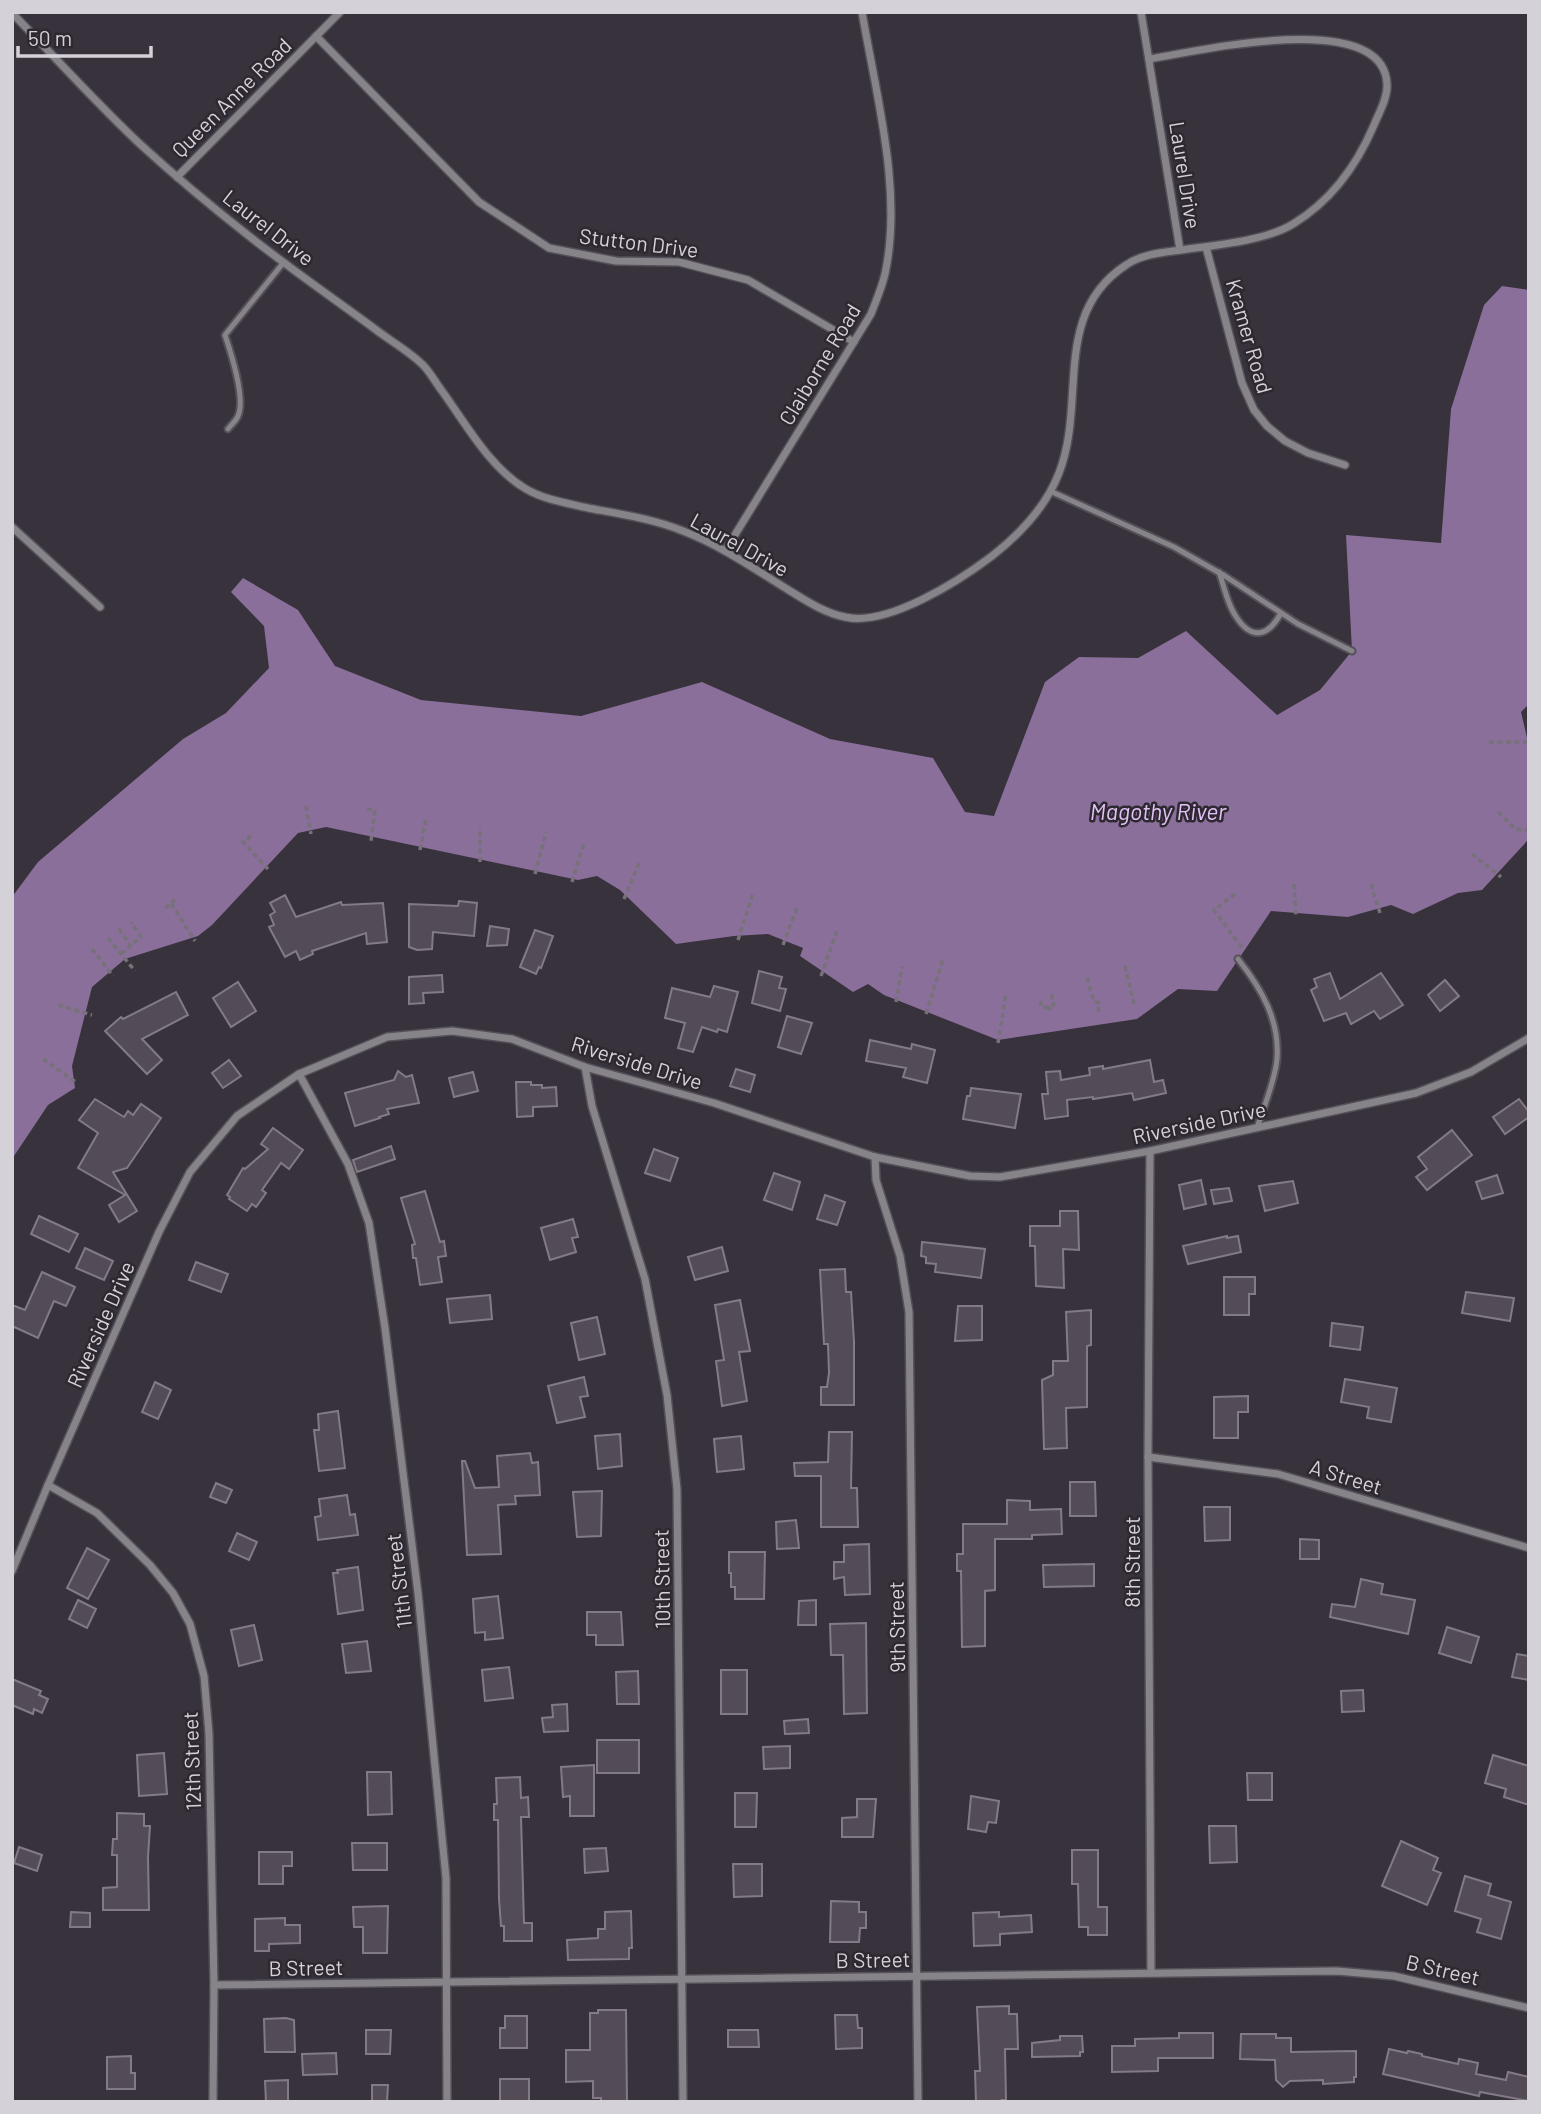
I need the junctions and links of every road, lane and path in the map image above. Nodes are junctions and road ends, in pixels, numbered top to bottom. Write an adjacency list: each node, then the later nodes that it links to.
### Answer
1 (340, 12): 5 (street, Queen Anne Road)
2 (862, 12): 11 (street, Claiborne Road)
3 (1141, 12): 6 (street, Laurel Drive)
4 (12, 13): 7 (street, Laurel Drive)
5 (316, 36): 7 (street, Queen Anne Road); 11 (street, Stutton Drive)
6 (1149, 59): 8 (street); 9 (street, Laurel Drive)
7 (177, 177): 10 (street, Laurel Drive)
8 (1206, 247): 9 (street); 13 (street, Kramer Road)
9 (1180, 250): 14 (street, Laurel Drive)
10 (284, 262): 12 (lane); 16 (street, Laurel Drive)
11 (854, 342): 16 (street, Claiborne Road)
12 (228, 429)
13 (1345, 465)
14 (1050, 491): 16 (street, Laurel Drive); 17 (lane)
15 (12, 527): 18 (street)
16 (725, 551)
17 (1219, 572): 19 (lane); 19 (lane)
18 (100, 607)
19 (1280, 612): 20 (lane)
20 (1352, 651)
21 (1489, 742): 22 (path)
22 (1529, 742)
23 (306, 806): 30 (path)
24 (367, 809): 32 (path)
25 (1498, 812): 28 (path)
26 (426, 818): 34 (path)
27 (480, 827): 37 (path)
28 (1529, 830)
29 (546, 831): 39 (path)
30 (311, 834)
31 (251, 836): 38 (path)
32 (371, 841)
33 (584, 843): 41 (path)
34 (420, 850)
35 (1472, 854): 40 (path)
36 (640, 861): 47 (path)
37 (480, 862)
38 (268, 869)
39 (535, 874)
40 (1501, 877)
41 (572, 883)
42 (1294, 884): 52 (path)
43 (1371, 884): 51 (path)
44 (753, 893): 57 (path)
45 (1235, 894): 63 (path)
46 (178, 898): 48 (path)
47 (624, 899)
48 (171, 903): 50 (path); 58 (path)
49 (798, 905): 59 (path)
50 (165, 908)
51 (1380, 913)
52 (1296, 915)
53 (131, 922): 60 (path)
54 (838, 928): 70 (path)
55 (119, 929): 60 (path)
56 (108, 938): 62 (path)
57 (738, 940)
58 (195, 941)
59 (783, 945)
60 (131, 946): 62 (path)
61 (92, 948): 69 (path)
62 (121, 954): 68 (path)
63 (1246, 954)
64 (943, 959): 80 (path)
65 (1238, 959): 89 (lane)
66 (1125, 966): 76 (path)
67 (902, 967): 75 (path)
68 (135, 971)
69 (113, 976)
70 (821, 976)
71 (1087, 978): 81 (path)
72 (1051, 992): 78 (path)
73 (1006, 994): 84 (path)
74 (1040, 1001): 78 (path)
75 (896, 1002)
76 (1134, 1004)
77 (58, 1006): 82 (path)
78 (1048, 1006): 79 (path)
79 (1052, 1013)
80 (926, 1014)
81 (1098, 1014)
82 (92, 1015)
83 (1529, 1038): 89 (street, Riverside Drive)
84 (998, 1043)
85 (43, 1059): 88 (path)
86 (586, 1067): 87 (street, Riverside Drive); 91 (street, Riverside Drive); 98 (street, 10th Street)
87 (299, 1074): 93 (street, Riverside Drive); 99 (street, 11th Street)
88 (77, 1083)
89 (1257, 1128): 90 (street, Riverside Drive)
90 (1150, 1151): 91 (street, Riverside Drive); 92 (street, 8th Street)
91 (875, 1157): 97 (street, 9th Street)
92 (1148, 1457): 94 (street, A Street); 96 (street, 8th Street)
93 (48, 1485): 95 (street, Riverside Drive); 100 (street, 12th Street)
94 (1529, 1548)
95 (12, 1571)
96 (1150, 1972): 97 (street, B Street); 101 (street, B Street)
97 (917, 1975): 98 (street, B Street); 105 (street, 9th Street)
98 (682, 1980): 99 (street, B Street); 104 (street, 10th Street)
99 (446, 1982): 100 (street, B Street); 103 (street, 11th Street)
100 (214, 1985): 102 (street, 12th Street)
101 (1529, 2008)
102 (213, 2102)
103 (447, 2102)
104 (683, 2102)
105 (918, 2102)

